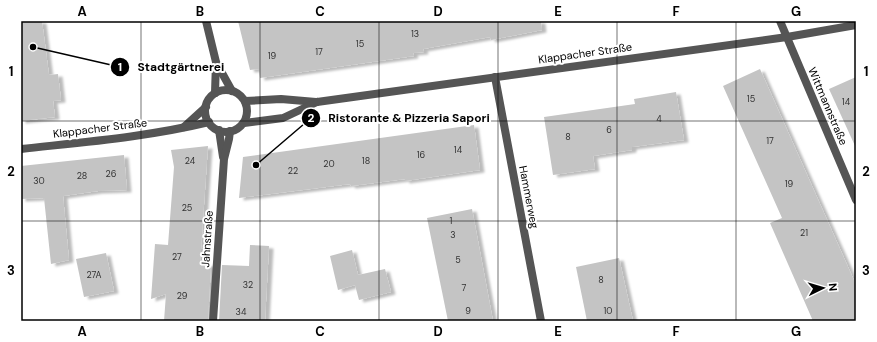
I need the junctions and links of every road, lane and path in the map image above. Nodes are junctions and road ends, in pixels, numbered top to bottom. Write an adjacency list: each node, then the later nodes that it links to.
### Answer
1 (206, 21): 5 (street)
2 (780, 21): 4 (street, Wittmannstraße)
3 (856, 25): 4 (street, Klappacher Straße)
4 (787, 37): 6 (street, Klappacher Straße); 19 (street, Wittmannstraße)
5 (216, 62): 7 (street); 8 (street)
6 (496, 77): 10 (street, Klappacher Straße); 21 (street, Hammerweg)
7 (232, 90): 8 (street); 9 (street)
8 (216, 93): 11 (street)
9 (246, 101): 10 (street, Klappacher Straße); 13 (street)
10 (317, 102): 13 (street, Klappacher Straße)
11 (206, 107): 12 (street); 14 (street)
12 (208, 122): 14 (street, Klappacher Straße); 15 (street)
13 (244, 123): 16 (street, Klappacher Straße)
14 (182, 128): 17 (street, Klappacher Straße)
15 (219, 130): 16 (street); 18 (street, Jahnstraße)
16 (230, 132): 18 (street, Jahnstraße)
17 (21, 149)
18 (224, 160): 20 (street, Jahnstraße)
19 (856, 200)
20 (212, 321)
21 (541, 321)

